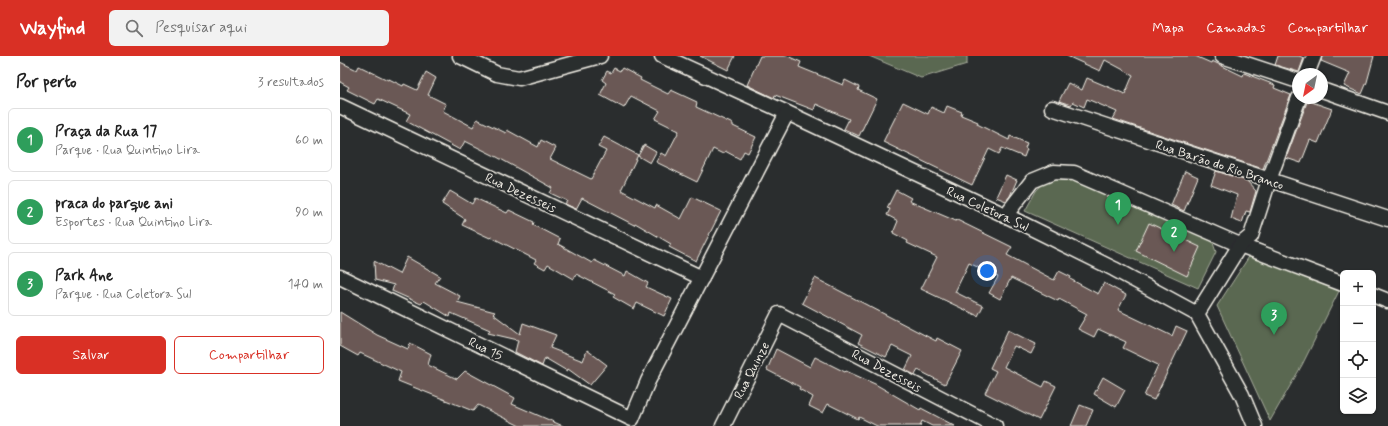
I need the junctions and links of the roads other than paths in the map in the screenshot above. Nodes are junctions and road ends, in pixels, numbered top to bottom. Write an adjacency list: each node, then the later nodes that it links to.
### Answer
1 (460, 56): 2 (street)
2 (600, 56)
3 (662, 56): 12 (street, Rua Coletora Sul)
4 (1222, 56): 7 (street)
5 (1314, 56): 6 (street)
6 (1310, 68)
7 (1292, 80)
8 (1328, 92): 13 (street)
9 (1297, 104): 14 (street)
10 (340, 106): 19 (street, Rua Dezesseis)
11 (1052, 108): 14 (street, Rua Barão do Rio Branco)
12 (787, 113): 15 (street, Rua Coletora Sul); 19 (street)
13 (1388, 113)
14 (1269, 180): 16 (street, Rua Barão do Rio Branco); 17 (street)
15 (1005, 216): 17 (street); 24 (street, Rua Coletora Sul)
16 (1388, 219)
17 (1240, 244): 20 (street); 24 (street)
18 (340, 278): 19 (street, Rua 15)
19 (702, 278)
20 (1340, 283)
21 (1376, 296): 22 (street)
22 (1388, 301)
23 (779, 314): 25 (street, Rua Quinze); 26 (street, Rua Dezesseis)
24 (1197, 314): 27 (street)
25 (723, 426)
26 (995, 426)
27 (1255, 426)

